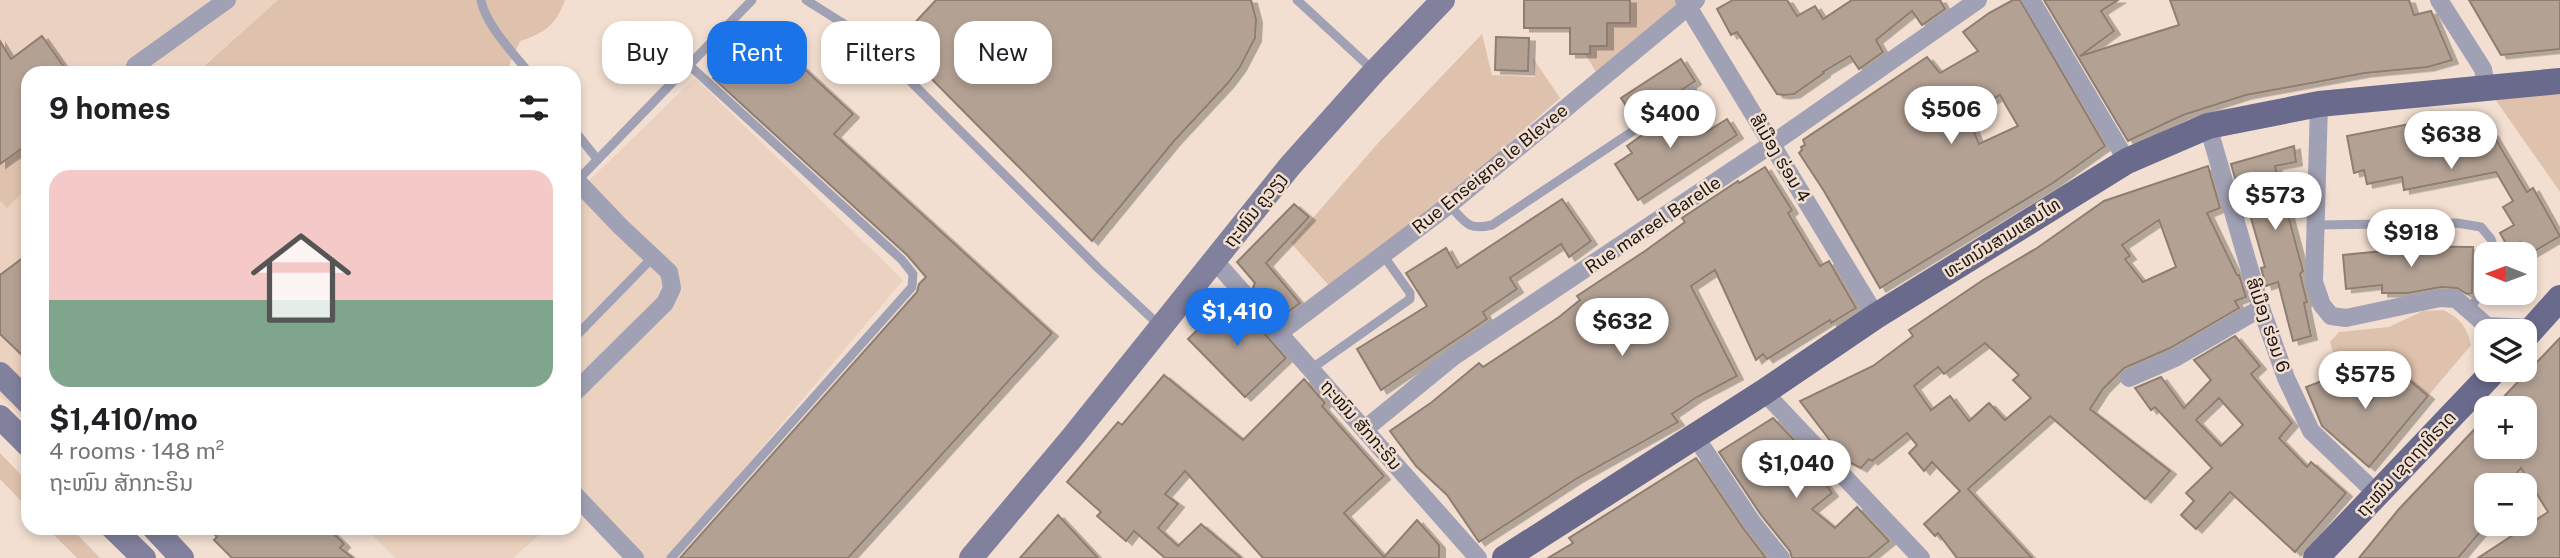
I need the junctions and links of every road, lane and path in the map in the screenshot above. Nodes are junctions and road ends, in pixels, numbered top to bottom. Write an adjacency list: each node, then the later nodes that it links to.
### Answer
1 (227, 0): 12 (street)
2 (481, 0): 13 (lane)
3 (752, 0): 11 (lane)
4 (806, 0): 41 (lane)
5 (1297, 0): 15 (lane)
6 (1978, 0): 23 (street, Rue mareel Barelle)
7 (2031, 0): 25 (street)
8 (2439, 0): 18 (street)
9 (1689, 2): 23 (street, ສີເມືອງ ຮ່ອມ 4); 28 (street, Rue Enseigne le Blevee)
10 (1430, 4): 15 (street, ຖະໜົນ ຄູວຽງ)
11 (693, 61)
12 (135, 66)
13 (524, 66)
14 (693, 69): 62 (lane)
15 (1374, 72): 33 (street, ຖະໜົນ ຄູວຽງ)
16 (2560, 81): 18 (main road, ທະຫນົນສາມແສນໄທ)
17 (670, 84): 24 (lane)
18 (2486, 86): 20 (main road, ທະຫນົນສາມແສນໄທ)
19 (1693, 91): 28 (lane)
20 (2319, 104): 21 (main road, ທະຫນົນສາມແສນໄທ); 29 (street)
21 (2208, 126): 25 (main road, ທະຫນົນສາມແສນໄທ); 36 (street, ສີເມືອງ ຮ່ອມ 6)
22 (581, 139): 24 (lane)
23 (1772, 144): 38 (street, ສີເມືອງ ຮ່ອມ 4); 52 (street, Rue mareel Barelle)
24 (597, 159): 26 (lane)
25 (2127, 161): 38 (main road, ທະຫນົນສາມແສນໄທ)
26 (581, 176)
27 (581, 188): 32 (street)
28 (1449, 205): 31 (street, Rue Enseigne le Blevee)
29 (2316, 225): 30 (lane); 37 (street)
30 (2492, 242)
31 (1383, 255): 43 (street, Rue Enseigne le Blevee); 44 (lane)
32 (653, 257): 42 (lane); 48 (street)
33 (1215, 261): 41 (street, ຖະໜົນ ຄູວຽງ); 43 (street, ຖະໜົນ ສັກກະຣິນ)
34 (2560, 298): 40 (main road)
35 (2474, 303): 37 (lane)
36 (2261, 308): 46 (street); 55 (street, ສີເມືອງ ຮ່ອມ 6)
37 (2469, 310): 39 (street)
38 (1876, 316): 49 (main road, ທະຫນົນສາມແສນໄທ)
39 (2479, 319)
40 (2537, 325)
41 (1161, 327): 63 (street, ຖະໜົນ ຄູວຽງ)
42 (581, 331)
43 (1279, 332): 44 (street, ຖະໜົນ ສັກກະຣິນ)
44 (1311, 369): 52 (street, ຖະໜົນ ສັກກະຣິນ)
45 (0, 374): 50 (street)
46 (2129, 378)
47 (2484, 382): 55 (main road, ຖະໜົນ ເຊດຖາທິຣາດ)
48 (581, 386)
49 (1764, 392): 53 (main road, ທະຫນົນສາມແສນໄທ); 67 (street)
50 (21, 395)
51 (0, 417): 54 (street)
52 (1365, 429): 64 (street, ຖະໜົນ ສັກກະຣິນ)
53 (1695, 436): 65 (main road, ທະຫນົນສາມແສນໄທ); 66 (street)
54 (21, 438)
55 (2378, 495): 68 (main road, ຖະໜົນ ເຊດຖາທິຣາດ)
56 (581, 501): 61 (street)
57 (120, 535): 59 (street)
58 (164, 535): 60 (street)
59 (144, 558)
60 (182, 558)
61 (635, 558)
62 (671, 558)
63 (971, 558)
64 (1478, 558)
65 (1505, 558)
66 (1781, 558)
67 (1922, 558)
68 (2316, 558)

